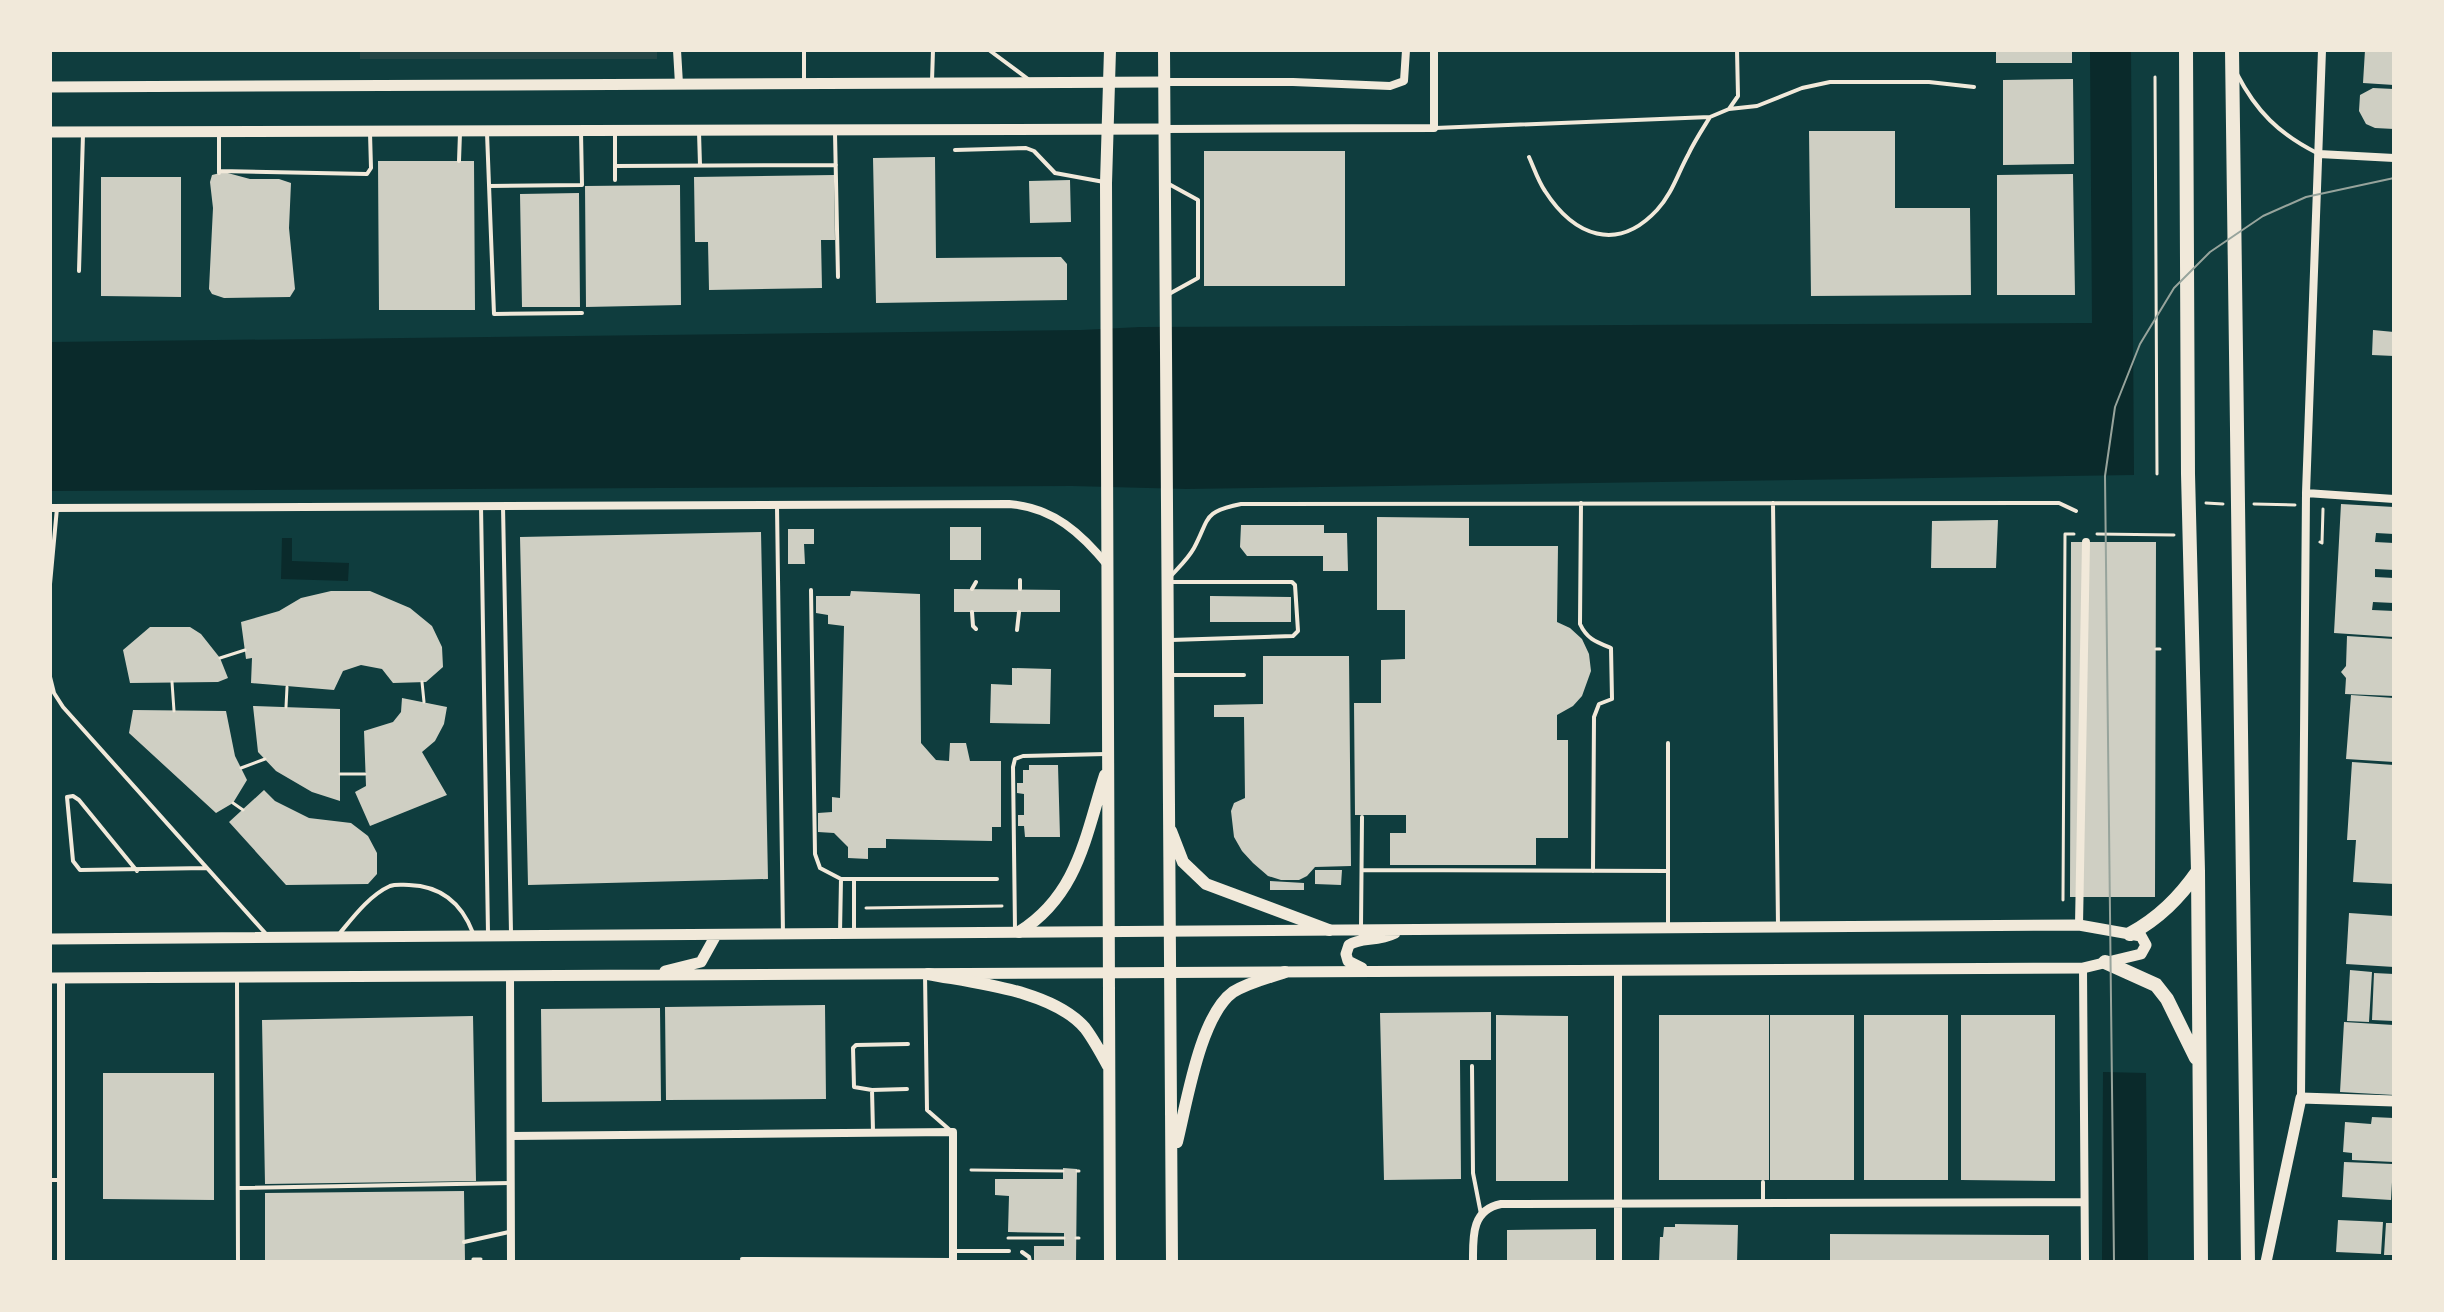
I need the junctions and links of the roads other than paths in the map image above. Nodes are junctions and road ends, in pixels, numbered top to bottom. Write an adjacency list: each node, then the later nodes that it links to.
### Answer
1 (677, 50): 17 (street)
2 (804, 50): 18 (lane)
3 (933, 50): 14 (lane)
4 (989, 50): 15 (lane)
5 (1110, 50): 16 (main road)
6 (1164, 50): 13 (main road)
7 (1406, 50): 13 (street)
8 (1434, 50): 23 (street)
9 (1737, 50): 21 (lane)
10 (2186, 50): 87 (highway)
11 (2322, 50): 37 (street)
12 (2232, 57): 37 (lane); 160 (highway)
13 (1164, 82): 16 (street); 25 (main road)
14 (932, 83): 15 (street); 18 (street)
15 (1032, 83): 16 (street)
16 (1109, 83): 24 (main road)
17 (679, 84): 18 (street); 19 (street)
18 (804, 84)
19 (50, 87)
20 (1974, 87): 21 (lane)
21 (1729, 109): 22 (lane)
22 (1710, 117): 23 (lane); 38 (lane)
23 (1434, 128): 25 (street)
24 (1109, 129): 25 (street); 28 (street); 46 (main road)
25 (1164, 129): 45 (main road)
26 (615, 130): 27 (street); 33 (street); 43 (lane)
27 (699, 130): 28 (street); 41 (lane)
28 (835, 130): 42 (lane)
29 (219, 131): 30 (street); 30 (lane); 35 (street)
30 (370, 131): 31 (street)
31 (460, 131): 32 (street); 40 (lane)
32 (487, 131): 33 (street); 47 (lane)
33 (581, 131): 47 (lane)
34 (50, 132): 35 (street)
35 (83, 132): 48 (lane)
36 (955, 150): 46 (lane)
37 (2319, 154): 39 (street); 52 (street)
38 (1529, 157)
39 (2394, 158)
40 (459, 161)
41 (700, 165): 42 (lane); 43 (lane)
42 (836, 165): 49 (lane)
43 (615, 166): 44 (lane)
44 (615, 180)
45 (1164, 182): 50 (main road); 50 (lane)
46 (1106, 183): 62 (main road)
47 (489, 186): 51 (lane)
48 (79, 271)
49 (838, 277)
50 (1167, 295): 65 (main road)
51 (582, 313)
52 (2306, 493): 53 (street); 129 (street)
53 (2394, 499)
54 (1581, 503): 55 (lane); 65 (lane); 85 (lane)
55 (1773, 503): 60 (lane); 92 (lane)
56 (777, 504): 57 (street); 62 (street); 102 (lane)
57 (503, 505): 58 (street); 106 (lane)
58 (481, 506): 59 (street); 105 (lane)
59 (53, 508): 66 (lane)
60 (2076, 511)
61 (2086, 542): 91 (street)
62 (1109, 567): 79 (main road)
63 (1020, 580): 68 (lane)
64 (976, 582): 67 (lane)
65 (1166, 582): 74 (main road); 74 (lane)
66 (50, 584)
67 (972, 589)
68 (1020, 589)
69 (811, 590): 88 (lane)
70 (972, 612): 72 (lane)
71 (1019, 612): 73 (lane)
72 (976, 629)
73 (1017, 630)
74 (1166, 640): 75 (main road)
75 (1167, 675): 76 (lane); 81 (main road)
76 (1244, 675)
77 (50, 677): 82 (lane)
78 (1668, 743): 86 (lane)
79 (1108, 759): 98 (main road); 98 (lane); 99 (main road)
80 (1362, 817): 83 (lane)
81 (1167, 821): 94 (main road); 97 (main road)
82 (207, 868): 84 (lane); 108 (lane)
83 (1362, 870): 85 (lane); 95 (lane)
84 (137, 871): 84 (lane)
85 (1593, 871): 86 (lane)
86 (1668, 871): 93 (lane)
87 (2198, 871): 103 (highway); 124 (highway)
88 (841, 879): 89 (lane); 100 (lane)
89 (854, 879): 90 (lane); 101 (lane)
90 (997, 879)
91 (2079, 925): 92 (street); 103 (street)
92 (1778, 927): 93 (street)
93 (1668, 928): 96 (street)
94 (1329, 930): 95 (street); 97 (street)
95 (1361, 930): 96 (street)
96 (1399, 930): 114 (street)
97 (1168, 931): 99 (street); 115 (main road)
98 (1017, 932): 99 (street); 101 (street)
99 (1108, 932): 117 (main road)
100 (840, 933): 101 (street); 102 (street)
101 (854, 933)
102 (783, 934): 107 (street)
103 (2130, 934): 111 (street)
104 (474, 935): 105 (street); 109 (street); 109 (lane)
105 (488, 935): 106 (street)
106 (511, 935): 107 (street)
107 (716, 935): 119 (street)
108 (269, 937): 109 (street); 110 (street)
109 (337, 937)
110 (50, 939)
111 (2105, 962): 112 (street); 124 (highway)
112 (2083, 968): 113 (street); 140 (street)
113 (1618, 970): 114 (street); 141 (street)
114 (1378, 971): 116 (street)
115 (1169, 972): 116 (street); 117 (street); 134 (main road)
116 (1285, 972): 134 (main road)
117 (1108, 973): 118 (street); 126 (main road)
118 (926, 974): 119 (street); 126 (main road); 131 (lane)
119 (649, 975): 120 (street)
120 (510, 976): 121 (street); 133 (street)
121 (237, 977): 122 (street); 139 (lane)
122 (55, 978): 136 (street)
123 (908, 1044): 128 (lane)
124 (2199, 1064): 159 (highway)
125 (1472, 1066): 143 (lane)
126 (1109, 1069): 154 (main road)
127 (907, 1089): 128 (lane)
128 (872, 1090): 132 (lane)
129 (2301, 1098): 130 (street); 161 (street)
130 (2394, 1101)
131 (953, 1132): 132 (street); 148 (street)
132 (873, 1133): 133 (street)
133 (511, 1136): 138 (street)
134 (1173, 1160): 155 (main road)
135 (50, 1180): 136 (lane)
136 (61, 1180): 150 (street)
137 (1763, 1182): 142 (lane)
138 (511, 1183): 139 (lane); 144 (street)
139 (238, 1188): 151 (lane)
140 (2084, 1202): 142 (street); 158 (street)
141 (1618, 1203): 142 (street); 143 (street); 157 (street)
142 (1763, 1203)
143 (1481, 1214): 156 (street)
144 (511, 1231): 145 (lane); 152 (street)
145 (464, 1242)
146 (1009, 1251): 148 (lane)
147 (1022, 1252): 153 (lane)
148 (953, 1258): 149 (lane)
149 (742, 1259)
150 (61, 1262)
151 (238, 1262)
152 (511, 1262)
153 (1030, 1262)
154 (1110, 1262)
155 (1172, 1262)
156 (1473, 1262)
157 (1618, 1262)
158 (2085, 1262)
159 (2201, 1262)
160 (2248, 1262)
161 (2266, 1262)

